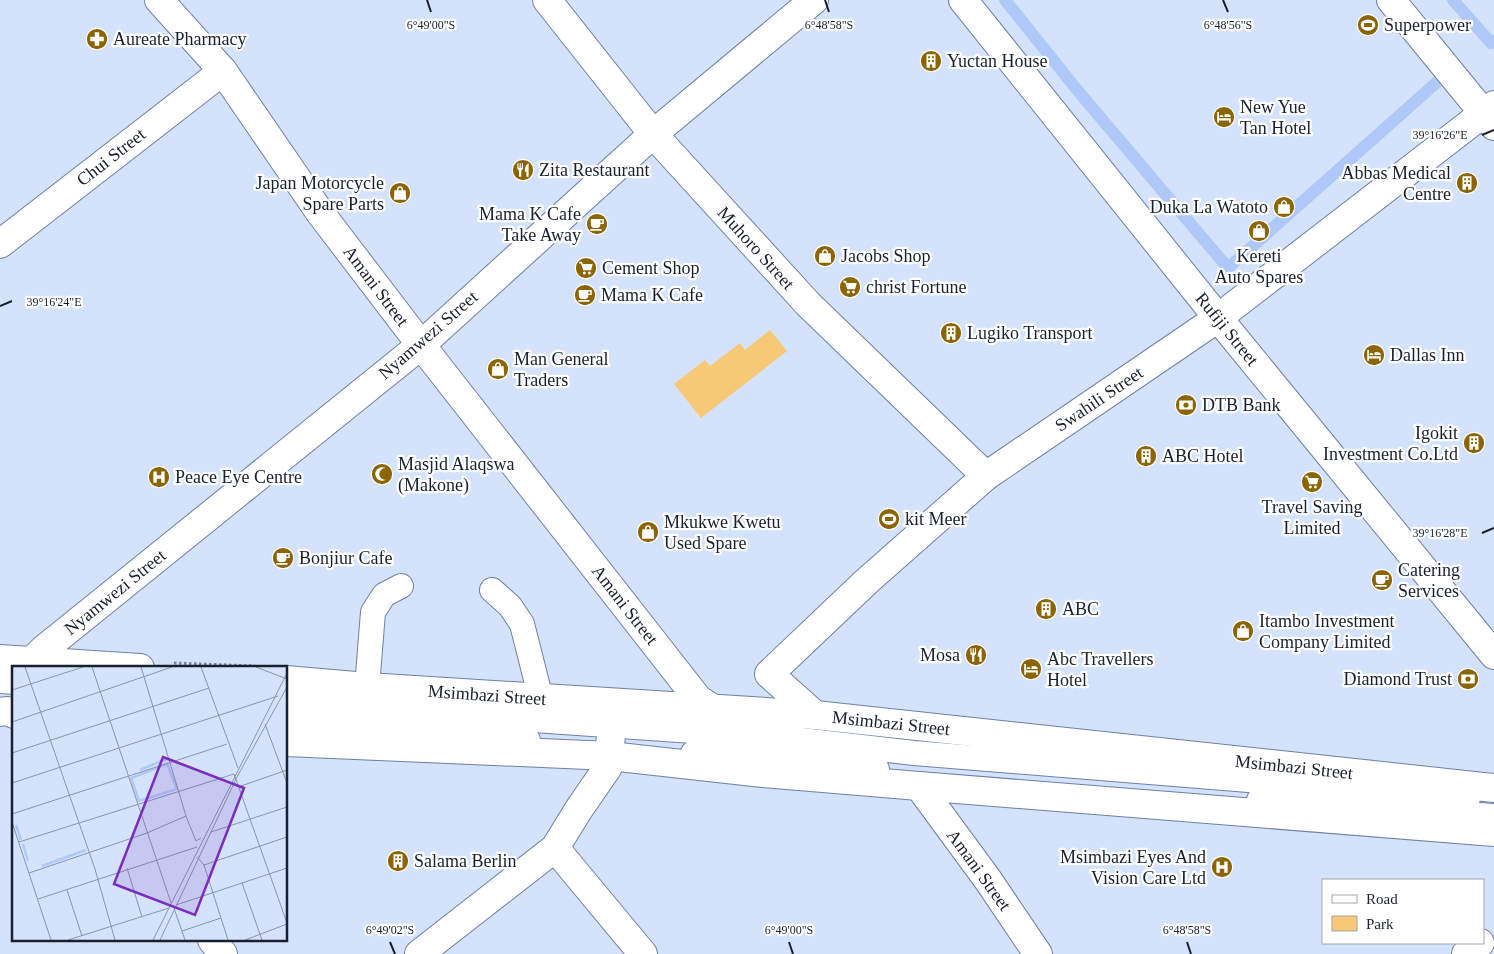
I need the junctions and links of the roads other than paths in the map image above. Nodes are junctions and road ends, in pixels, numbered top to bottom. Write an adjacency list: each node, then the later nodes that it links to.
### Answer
1 (159, 0): 6 (street, Amani Street)
2 (547, 0): 8 (street, Muhoro Street)
3 (814, 0): 8 (street, Nyamwezi Street)
4 (963, 0): 10 (street, Rufiji Street)
5 (1391, 0): 7 (street)
6 (223, 71): 9 (street, Chui Street); 11 (street, Amani Street)
7 (1491, 115): 10 (street, Swahili Street)
8 (653, 134): 11 (street, Nyamwezi Street); 12 (street, Muhoro Street)
9 (0, 244)
10 (1218, 318): 12 (street, Swahili Street); 15 (street, Rufiji Street)
11 (420, 345): 17 (street, Nyamwezi Street); 28 (street, Amani Street)
12 (986, 476): 25 (street, Swahili Street)
13 (401, 586): 20 (lane)
14 (492, 590): 21 (lane)
15 (1494, 655)
16 (0, 658): 17 (street)
17 (34, 660): 18 (street)
18 (114, 666)
19 (288, 680): 20 (street, Msimbazi Street)
20 (367, 687): 21 (street, Msimbazi Street)
21 (541, 699): 27 (street, Msimbazi Street)
22 (288, 703): 27 (lane)
23 (0, 712): 24 (street)
24 (12, 713)
25 (815, 715): 28 (street, Msimbazi Street); 31 (street, Msimbazi Street)
26 (288, 720): 27 (lane)
27 (612, 733): 28 (street, Msimbazi Street); 28 (street, Msimbazi Street); 29 (street, Msimbazi Street); 35 (street)
28 (712, 741): 30 (street, Msimbazi Street); 32 (lane); 33 (lane)
29 (288, 742)
30 (919, 786): 34 (street, Msimbazi Street); 43 (street, Amani Street)
31 (1494, 788)
32 (1494, 800)
33 (1494, 816)
34 (1494, 832)
35 (555, 848): 41 (street); 42 (street)
36 (1494, 931): 37 (street)
37 (1484, 939)
38 (214, 942): 40 (street)
39 (1478, 944): 44 (street)
40 (223, 954)
41 (420, 954)
42 (643, 954)
43 (1038, 954)
44 (1466, 954)

